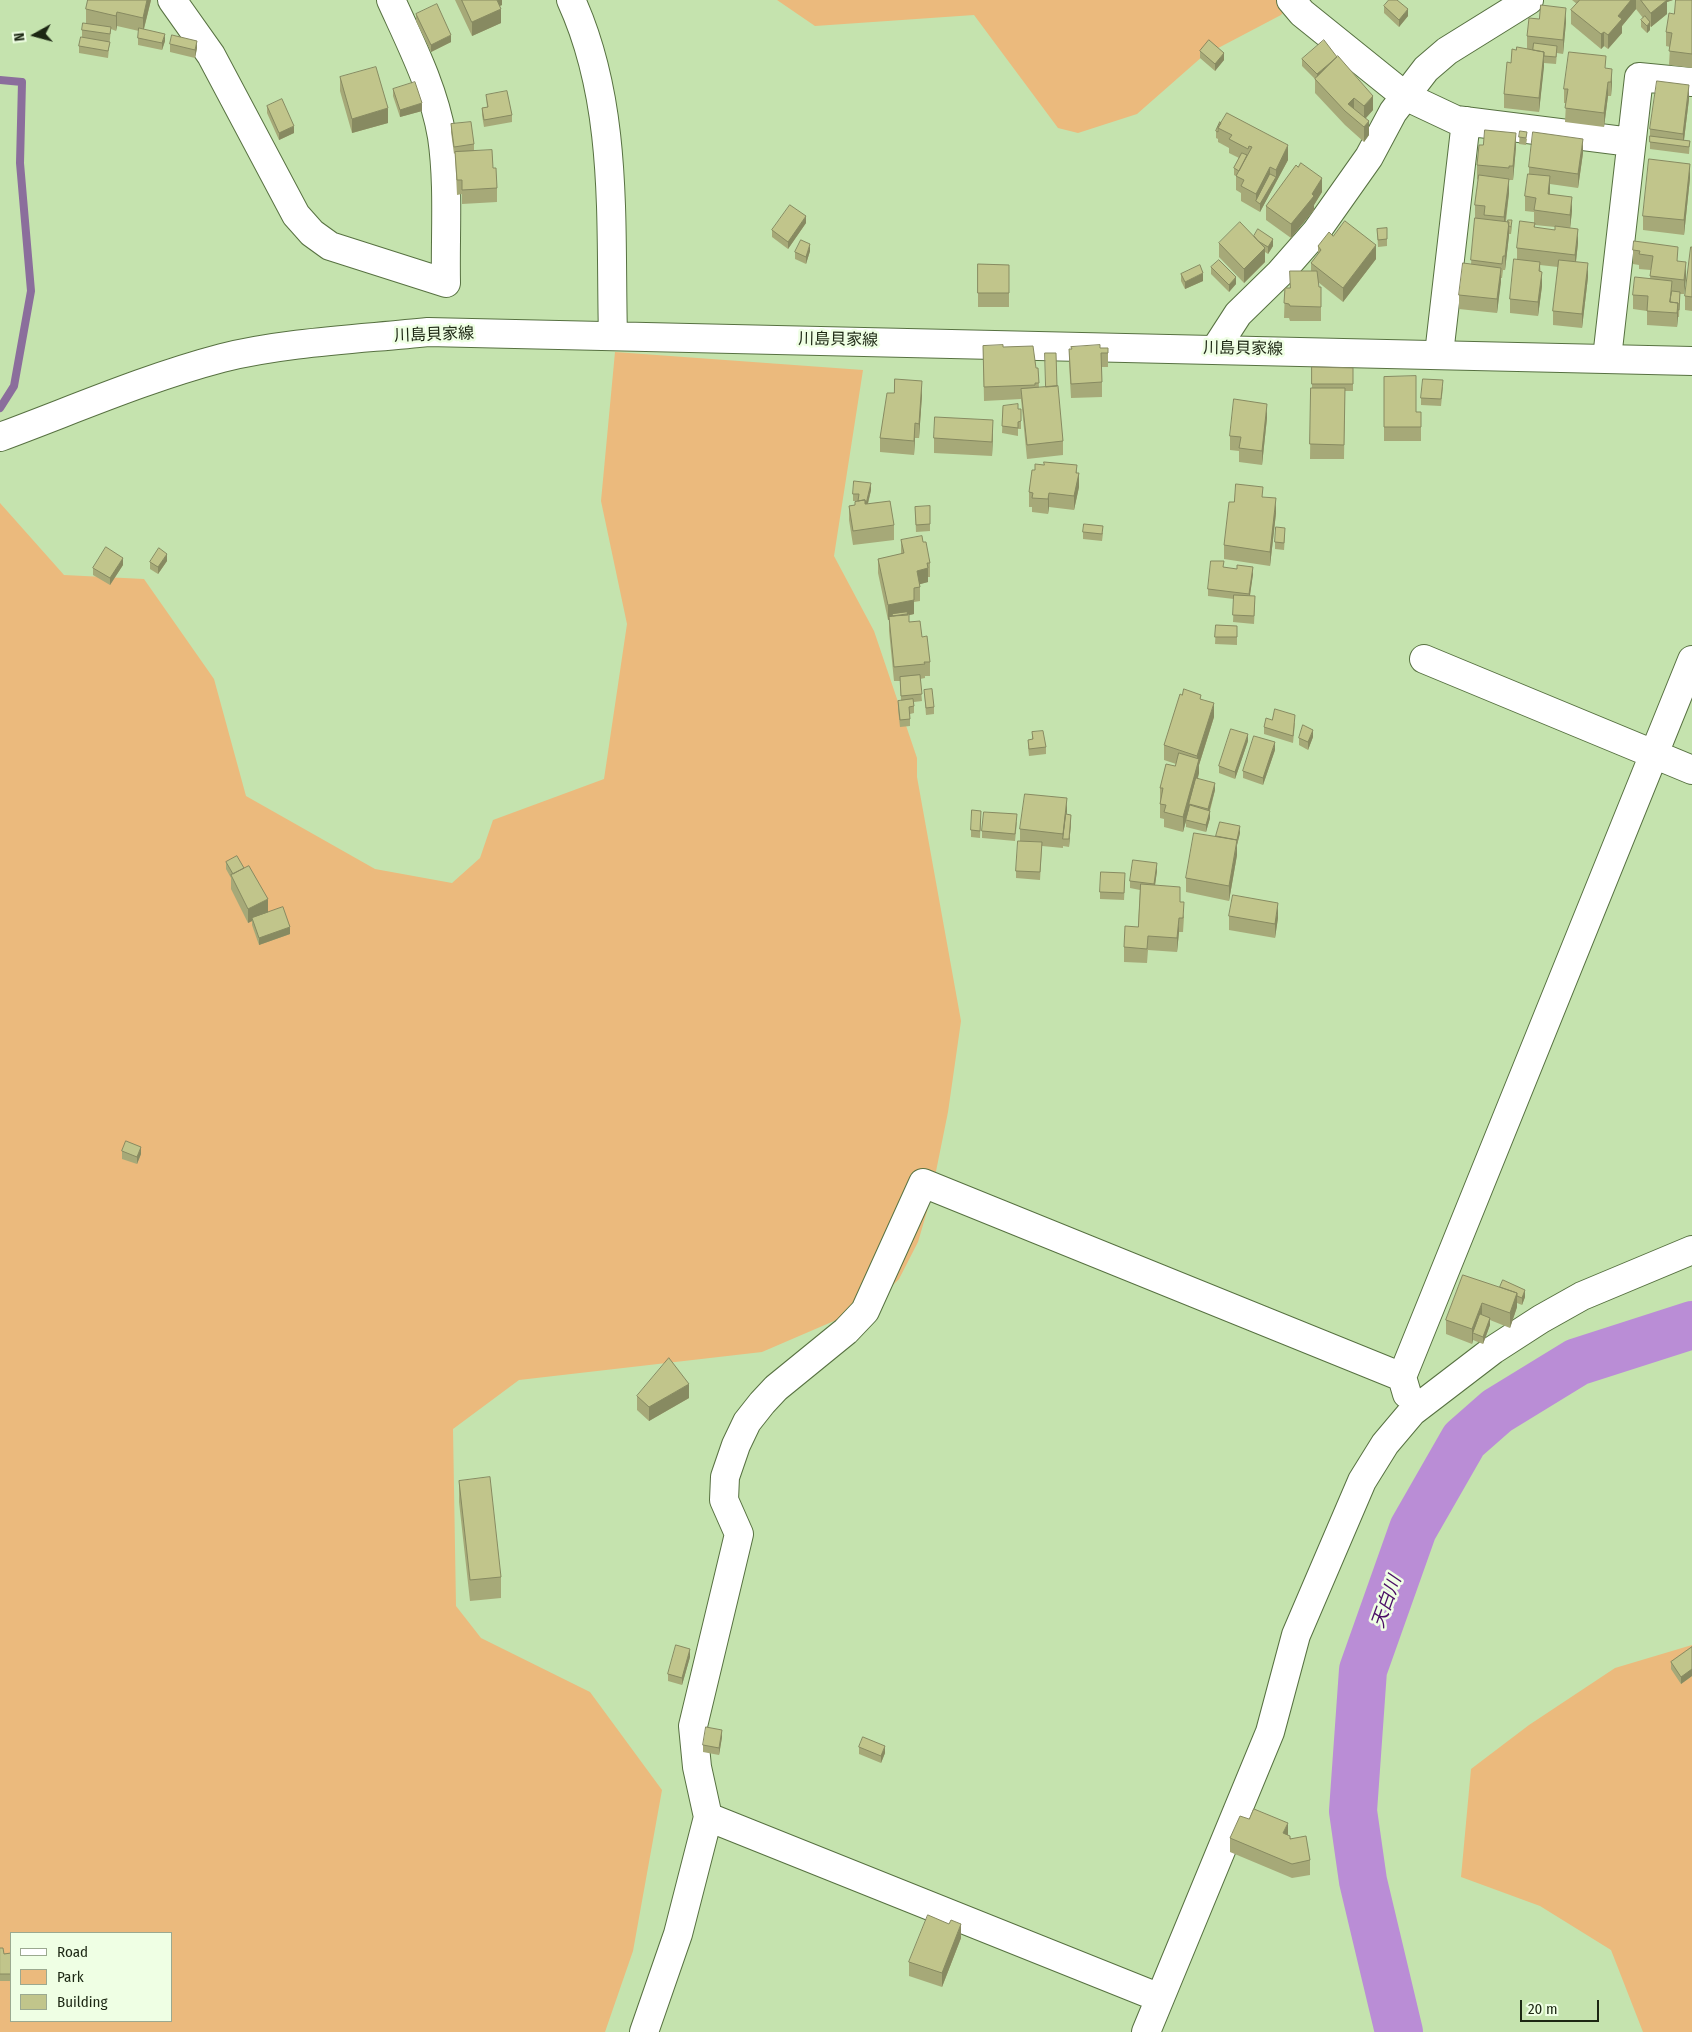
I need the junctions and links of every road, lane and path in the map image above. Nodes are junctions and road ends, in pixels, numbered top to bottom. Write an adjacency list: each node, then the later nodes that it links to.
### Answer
1 (172, 0): 2 (street)
2 (391, 0)
3 (571, 0): 10 (street)
4 (1291, 0): 7 (street)
5 (1529, 0): 7 (street)
6 (1692, 82): 9 (street)
7 (1405, 96): 8 (street); 11 (street)
8 (1466, 121): 9 (street); 12 (street)
9 (1631, 142): 13 (street)
10 (613, 336): 11 (street, 川島貝家線); 15 (street, 川島貝家線)
11 (1216, 348): 12 (street, 川島貝家線)
12 (1440, 354): 13 (street, 川島貝家線)
13 (1607, 358): 14 (street, 川島貝家線)
14 (1692, 361)
15 (0, 437)
16 (1424, 659): 18 (street)
17 (1692, 660): 18 (street)
18 (1654, 754): 19 (street); 21 (street)
19 (1692, 770)
20 (1692, 1250): 22 (street)
21 (1402, 1377): 22 (street); 23 (street)
22 (1412, 1412): 24 (street)
23 (708, 1817): 24 (street); 25 (street)
24 (1160, 1998): 26 (street)
25 (644, 2032)
26 (1146, 2032)

